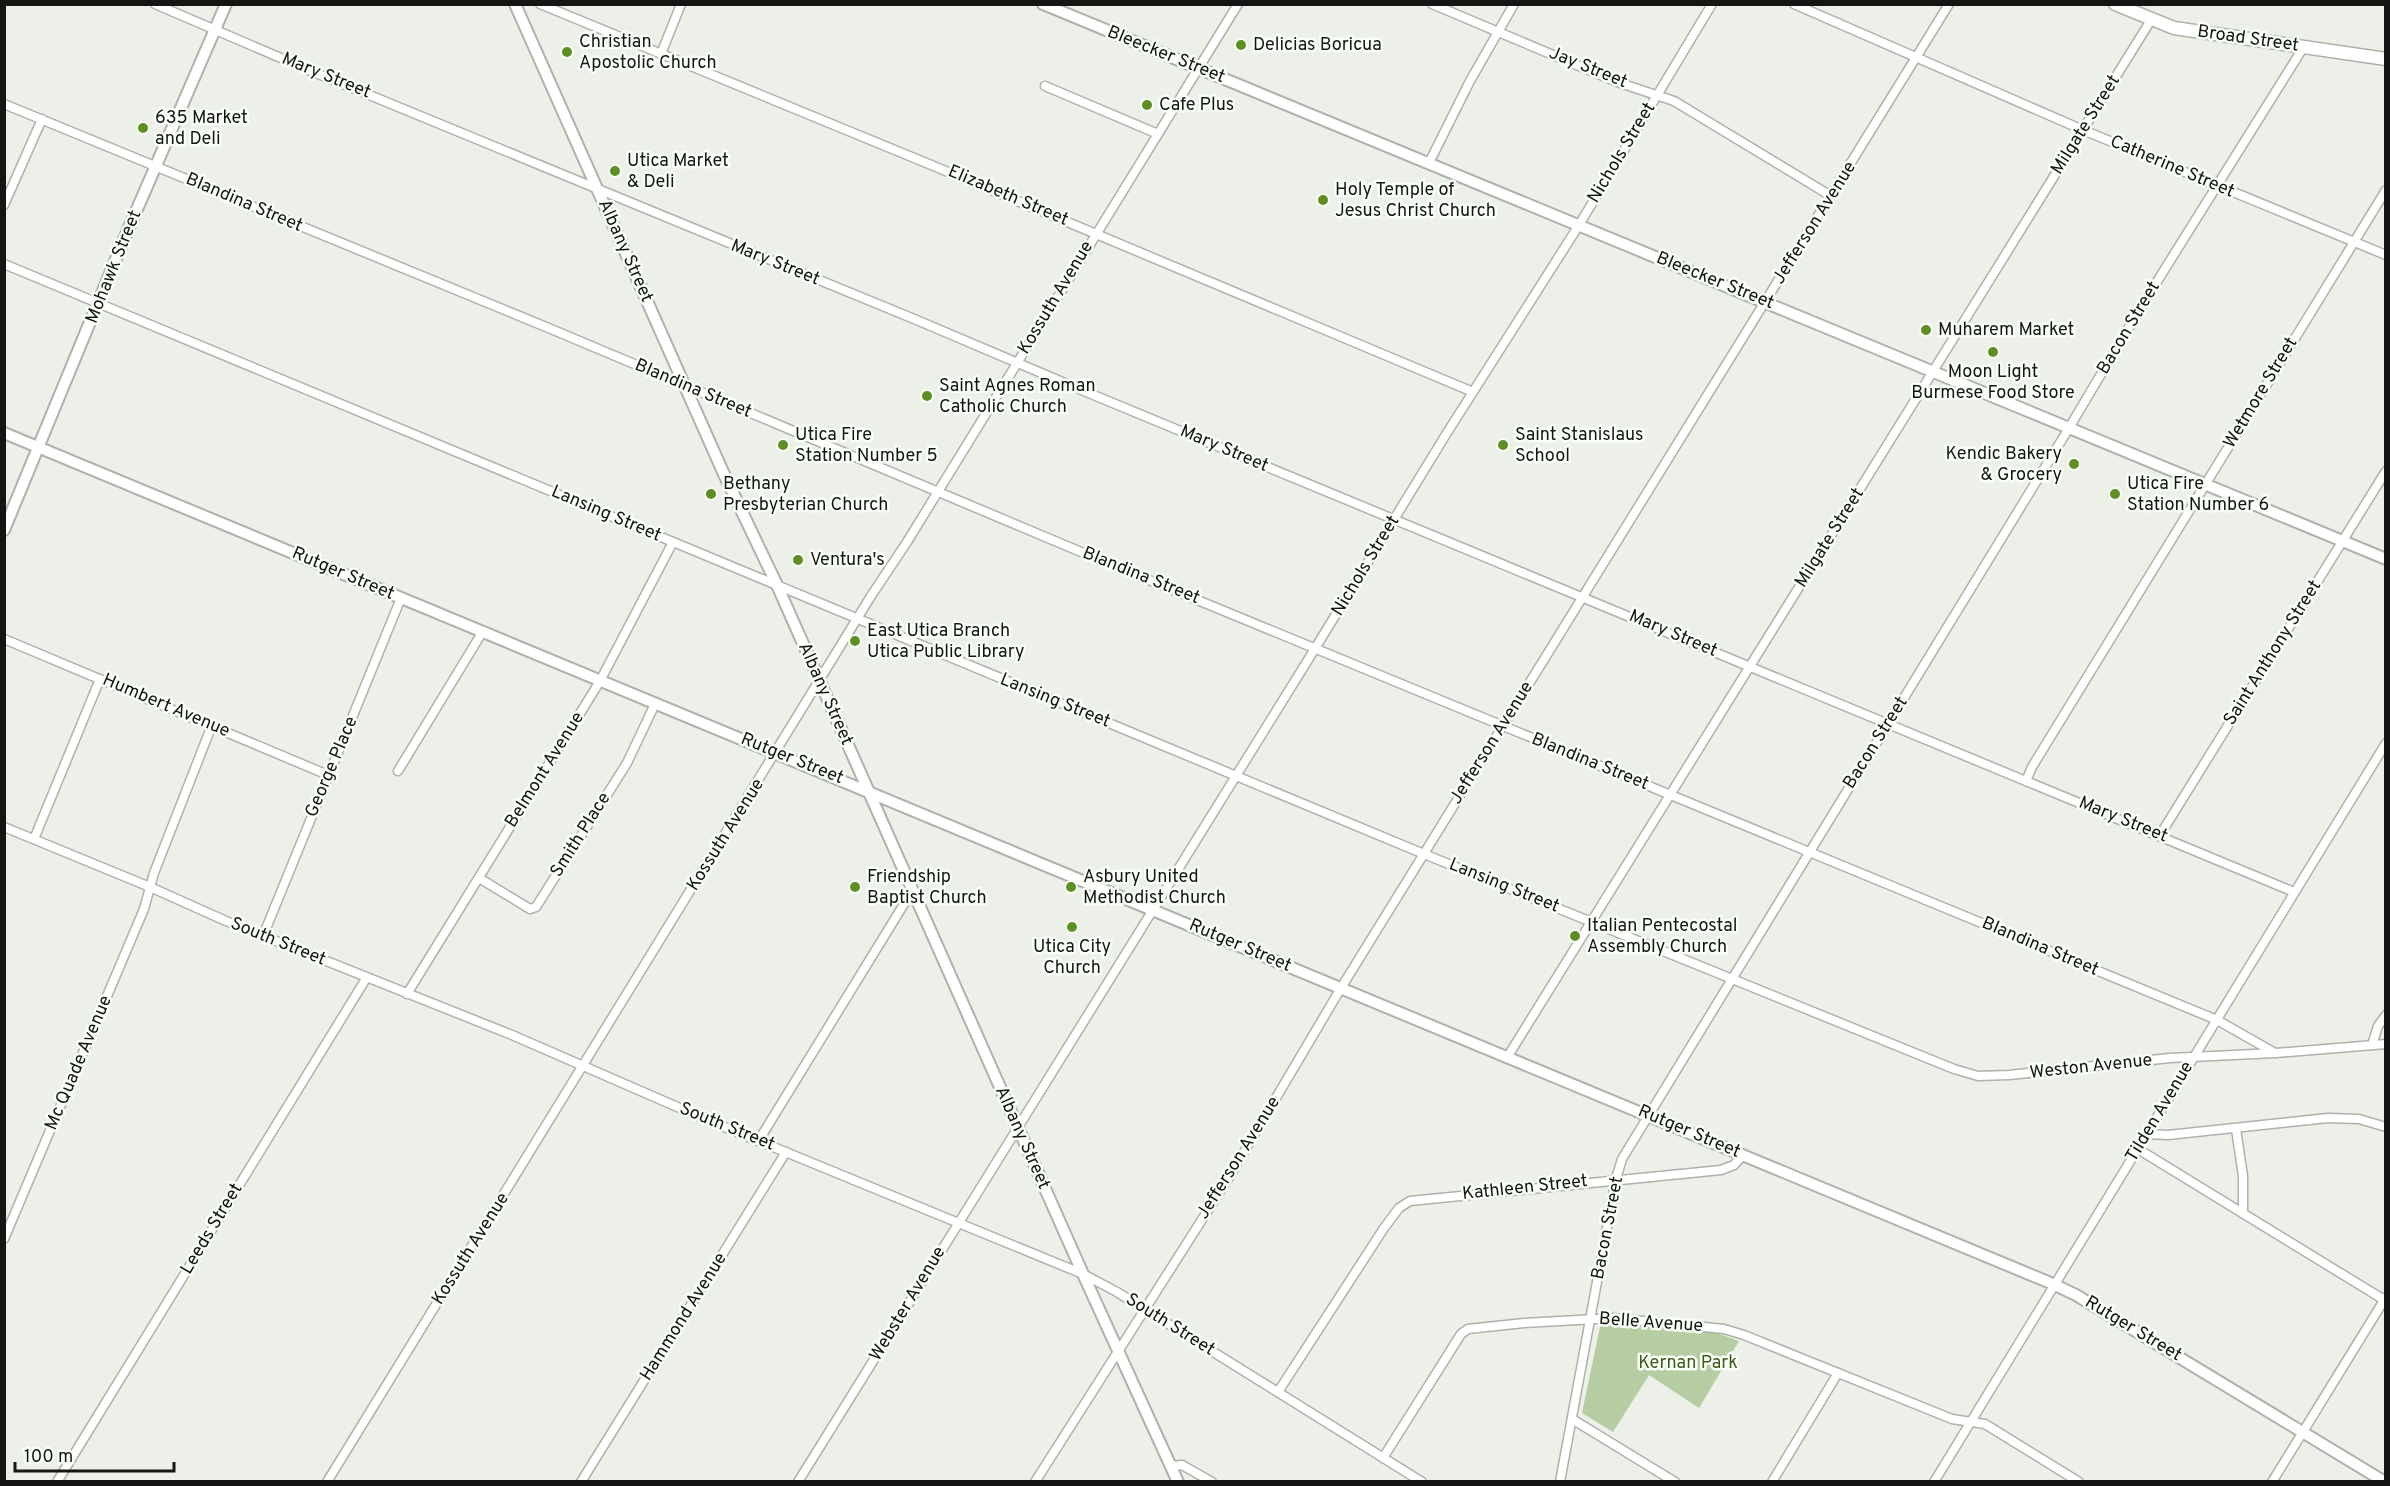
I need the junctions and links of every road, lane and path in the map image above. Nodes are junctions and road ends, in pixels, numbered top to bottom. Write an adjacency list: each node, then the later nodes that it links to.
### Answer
1 (155, 4): 15 (street, Mary Street)
2 (226, 4): 15 (street, Mohawk Street)
3 (515, 4): 31 (street, Albany Street)
4 (540, 4): 18 (street, Elizabeth Street)
5 (681, 4): 18 (street)
6 (1043, 4): 21 (street, Bleecker Street)
7 (1238, 4): 21 (street, Kossuth Avenue)
8 (1432, 4): 16 (street, Jay Street)
9 (1514, 4): 16 (street)
10 (1712, 4): 23 (street, Nichols Street)
11 (1794, 4): 19 (street, Catherine Street)
12 (1949, 4): 19 (street, Jefferson Avenue)
13 (2115, 4): 14 (main road, Broad Street)
14 (2151, 20): 17 (main road, Broad Street); 26 (street, Milgate Street)
15 (216, 30): 29 (street, Mohawk Street); 31 (street, Mary Street)
16 (1498, 32): 23 (street, Jay Street); 28 (street)
17 (2303, 48): 20 (main road, Broad Street); 30 (street, Bacon Street)
18 (661, 54): 36 (street, Elizabeth Street)
19 (1916, 58): 26 (street, Catherine Street); 33 (street, Jefferson Avenue)
20 (2385, 59)
21 (1199, 68): 27 (street, Kossuth Avenue); 28 (street, Bleecker Street)
22 (1045, 86): 27 (street)
23 (1657, 94): 33 (street, Jay Street); 35 (street, Nichols Street)
24 (4, 104): 25 (street, Blandina Street)
25 (42, 119): 29 (street, Blandina Street); 34 (street)
26 (2083, 130): 30 (street, Catherine Street); 43 (street, Milgate Street)
27 (1158, 134): 36 (street, Kossuth Avenue)
28 (1429, 163): 35 (street, Bleecker Street)
29 (157, 166): 41 (street, Mohawk Street); 44 (street, Blandina Street)
30 (2217, 186): 37 (street, Catherine Street); 46 (street, Bacon Street)
31 (596, 188): 42 (street, Mary Street); 44 (street, Albany Street)
32 (2385, 190): 37 (street, Wetmore Street)
33 (1831, 196): 40 (street, Jefferson Avenue)
34 (4, 205)
35 (1579, 225): 40 (street, Bleecker Street); 45 (street, Nichols Street)
36 (1095, 233): 42 (street, Kossuth Avenue); 45 (street, Elizabeth Street)
37 (2353, 242): 38 (street, Catherine Street); 50 (street, Wetmore Street)
38 (2385, 255)
39 (4, 264): 41 (street, Lansing Street)
40 (1766, 302): 43 (street, Bleecker Street); 58 (street, Jefferson Avenue)
41 (99, 303): 48 (street, Mohawk Street); 54 (street, Lansing Street)
42 (1017, 363): 51 (street, Kossuth Avenue); 52 (street, Mary Street)
43 (1934, 372): 46 (street, Bleecker Street); 64 (street, Milgate Street)
44 (687, 386): 51 (street, Blandina Street); 57 (street, Albany Street)
45 (1473, 392): 52 (street, Nichols Street)
46 (2070, 428): 50 (street, Bleecker Street); 69 (street, Bacon Street)
47 (4, 433): 48 (street, Rutger Street)
48 (39, 448): 53 (street, Mohawk Street); 59 (street, Rutger Street)
49 (2385, 471): 55 (street, Saint Anthony Street)
50 (2205, 484): 55 (street, Bleecker Street); 77 (street, Wetmore Street)
51 (938, 491): 60 (street, Kossuth Avenue); 63 (street, Blandina Street)
52 (1394, 519): 58 (street, Mary Street); 63 (street, Nichols Street)
53 (4, 530)
54 (673, 542): 57 (street, Lansing Street); 66 (street, Belmont Avenue)
55 (2342, 542): 56 (street, Bleecker Street); 81 (street, Saint Anthony Street)
56 (2385, 559)
57 (777, 585): 60 (street, Lansing Street); 67 (street, Albany Street)
58 (1583, 597): 64 (street, Mary Street); 71 (street, Jefferson Avenue)
59 (401, 598): 61 (street, Rutger Street); 75 (street, George Place)
60 (857, 619): 67 (street, Kossuth Avenue); 76 (street, Lansing Street)
61 (483, 631): 66 (street, Rutger Street); 74 (street)
62 (4, 639): 65 (street, Humbert Avenue)
63 (1316, 647): 71 (street, Blandina Street); 76 (street, Nichols Street)
64 (1751, 667): 69 (street, Mary Street); 79 (street, Milgate Street)
65 (100, 679): 70 (street, Humbert Avenue); 82 (street)
66 (600, 681): 68 (street, Rutger Street); 85 (street, Belmont Avenue)
67 (820, 682): 73 (street, Kossuth Avenue); 78 (street, Albany Street)
68 (655, 704): 73 (street, Rutger Street); 85 (street, Smith Place)
69 (1888, 723): 77 (street, Mary Street); 83 (street, Bacon Street)
70 (212, 725): 75 (street, Humbert Avenue); 86 (street, Mc Quade Avenue)
71 (1503, 726): 79 (street, Blandina Street); 84 (street, Jefferson Avenue)
72 (2385, 743): 88 (street, Tilden Avenue)
73 (776, 753): 78 (street, Rutger Street); 104 (street, Kossuth Avenue)
74 (398, 771)
75 (328, 775): 91 (street, George Place)
76 (1237, 775): 84 (street, Lansing Street); 89 (street, Nichols Street)
77 (2026, 781): 81 (street, Mary Street)
78 (867, 790): 87 (street, Albany Street); 89 (street, Rutger Street)
79 (1671, 795): 83 (street, Blandina Street); 90 (street, Milgate Street)
80 (4, 827): 82 (street, South Street)
81 (2160, 835): 88 (street, Mary Street)
82 (34, 839): 86 (street, South Street)
83 (1809, 851): 93 (street, Bacon Street); 97 (street, Blandina Street)
84 (1424, 854): 90 (street, Lansing Street); 94 (street, Jefferson Avenue)
85 (479, 878): 95 (street, Belmont Avenue)
86 (150, 886): 91 (street, South Street); 117 (street, Mc Quade Avenue)
87 (912, 891): 106 (street, Albany Street); 110 (street)
88 (2294, 892): 97 (street, Tilden Avenue)
89 (1153, 910): 94 (street, Rutger Street); 106 (street, Nichols Street)
90 (1592, 922): 93 (street, Lansing Street); 102 (street, Milgate Street)
91 (263, 936): 92 (street, South Street)
92 (367, 977): 95 (street, South Street); 131 (street, Leeds Street)
93 (1731, 979): 100 (street, Lansing Street); 105 (street, Bacon Street)
94 (1341, 988): 102 (street, Rutger Street); 121 (street, Jefferson Avenue)
95 (407, 994): 104 (street, South Street)
96 (2385, 1015): 99 (street)
97 (2217, 1020): 101 (street, Blandina Street); 103 (street, Tilden Avenue)
98 (2385, 1044): 99 (street, Weston Avenue)
99 (2372, 1045): 101 (street, Weston Avenue)
100 (1908, 1051): 103 (street, Weston Avenue)
101 (2276, 1053): 103 (street, Weston Avenue)
102 (1508, 1056): 105 (street, Rutger Street)
103 (2194, 1057): 109 (street, Tilden Avenue)
104 (583, 1066): 110 (street, South Street); 132 (street, Kossuth Avenue)
105 (1649, 1115): 113 (street, Rutger Street); 114 (street, Bacon Street)
106 (1017, 1126): 116 (street, Webster Avenue); 118 (street, Albany Street)
107 (2385, 1127): 108 (street)
108 (2236, 1128): 109 (street); 115 (street)
109 (2147, 1134): 111 (street, Tilden Avenue)
110 (759, 1140): 112 (street, South Street)
111 (2138, 1149): 115 (street); 119 (street, Tilden Avenue)
112 (786, 1152): 116 (street, South Street); 133 (street, Hammond Avenue)
113 (1743, 1155): 114 (street, Kathleen Street); 119 (street, Rutger Street)
114 (1616, 1179): 122 (street, Bacon Street); 125 (street, Kathleen Street)
115 (2243, 1213): 120 (street)
116 (958, 1222): 118 (street, South Street); 134 (street, Webster Avenue)
117 (4, 1239)
118 (1083, 1274): 121 (street, South Street); 123 (street, Albany Street)
119 (2054, 1284): 127 (street, Tilden Avenue); 128 (street, Rutger Street)
120 (2385, 1299): 128 (street)
121 (1143, 1309): 123 (street, Jefferson Avenue); 125 (street, South Street)
122 (1591, 1318): 124 (street, Belle Avenue); 126 (street, Bacon Street); 129 (street, Belle Avenue)
123 (1117, 1350): 130 (street, Albany Street); 135 (street, Jefferson Avenue)
124 (1838, 1373): 127 (street, Belle Avenue); 141 (street)
125 (1278, 1392): 129 (street, South Street)
126 (1572, 1419): 139 (street, Bacon Street); 140 (street)
127 (1971, 1421): 142 (street, Tilden Avenue); 143 (street, Belle Avenue)
128 (2302, 1432): 144 (street); 145 (street, Rutger Street)
129 (1383, 1458): 138 (street, South Street)
130 (1170, 1466): 136 (street, Albany Street); 137 (street)
131 (57, 1482)
132 (327, 1482)
133 (581, 1482)
134 (798, 1482)
135 (1035, 1482)
136 (1178, 1482)
137 (1212, 1482)
138 (1422, 1482)
139 (1560, 1482)
140 (1676, 1482)
141 (1772, 1482)
142 (1934, 1482)
143 (2079, 1482)
144 (2272, 1482)
145 (2385, 1482)

